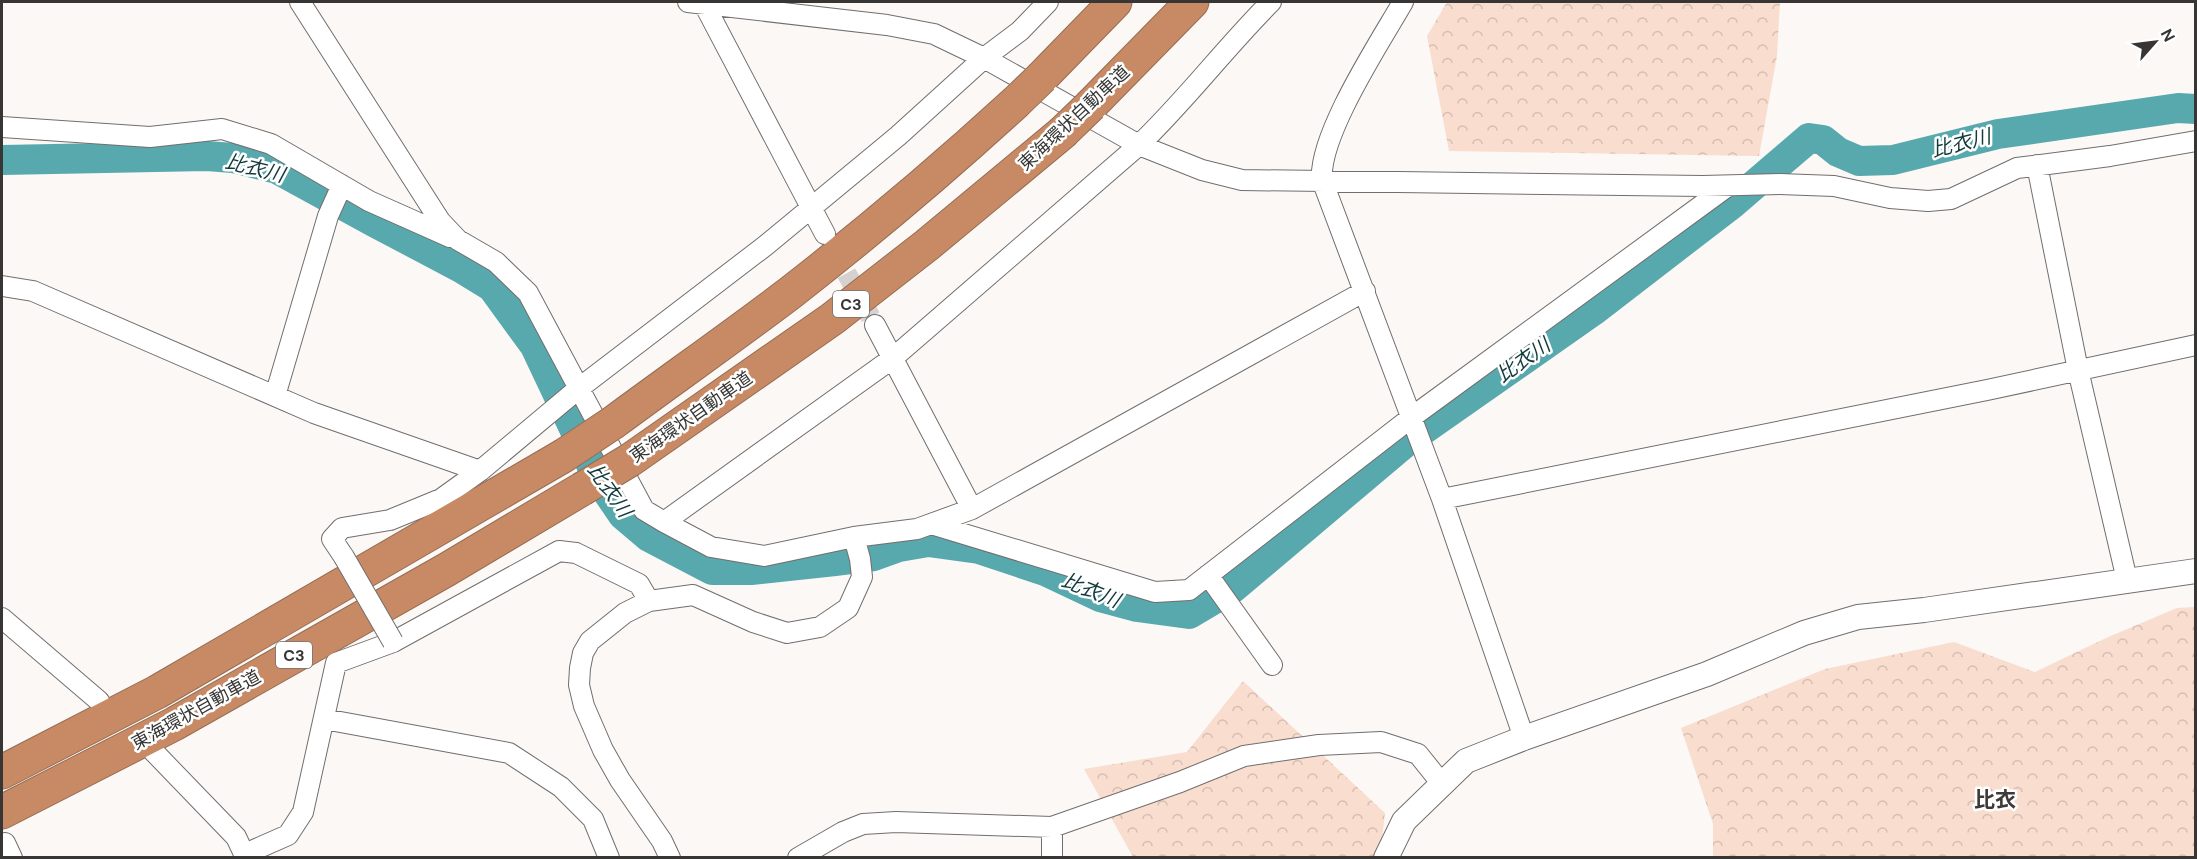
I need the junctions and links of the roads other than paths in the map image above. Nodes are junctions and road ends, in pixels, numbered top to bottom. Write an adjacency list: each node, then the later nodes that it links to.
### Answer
1 (300, 2): 18 (street)
2 (700, 2): 8 (street); 16 (street)
3 (1048, 2): 8 (street)
4 (1115, 2): 45 (highway, 東海環状自動車道 / C3, bridge)
5 (1192, 2): 48 (highway, 東海環状自動車道 / C3, bridge)
6 (1271, 2): 11 (street)
7 (1403, 2): 13 (street)
8 (984, 58): 11 (street); 16 (street)
9 (2, 127): 14 (street)
10 (2196, 141): 12 (street)
11 (1139, 145): 13 (street); 23 (street)
12 (2037, 165): 15 (street); 24 (street)
13 (1322, 180): 15 (street); 20 (street)
14 (342, 185): 18 (street); 26 (street)
15 (1728, 186): 27 (street)
16 (811, 208): 17 (street); 25 (street)
17 (825, 234)
18 (458, 240): 25 (street)
19 (2, 286): 26 (street)
20 (1365, 291): 27 (street); 30 (street)
21 (875, 325): 23 (street)
22 (2196, 345): 24 (street)
23 (893, 358): 30 (street); 31 (street)
24 (2078, 370): 29 (street); 36 (street)
25 (578, 389): 28 (street); 31 (street)
26 (275, 396): 28 (street)
27 (1412, 417): 29 (street); 35 (street)
28 (480, 471): 39 (street, bridge)
29 (1442, 499): 43 (street)
30 (972, 509): 32 (street)
31 (664, 522): 33 (street)
32 (931, 524): 33 (street); 35 (street)
33 (854, 537): 37 (street)
34 (2196, 571): 36 (street)
35 (1208, 575): 40 (street)
36 (2127, 580): 43 (street)
37 (649, 601): 39 (street); 51 (street)
38 (2, 618): 41 (street)
39 (393, 642): 42 (street)
40 (1272, 665)
41 (99, 701)
42 (324, 719): 49 (street); 50 (street)
43 (1524, 738): 46 (street)
44 (153, 751): 49 (street)
45 (2, 772)
46 (1442, 784): 47 (street); 54 (street)
47 (1053, 827): 52 (street); 53 (street)
48 (6, 838)
49 (245, 856)
50 (609, 858)
51 (670, 858)
52 (798, 858)
53 (1052, 858)
54 (1386, 858)

